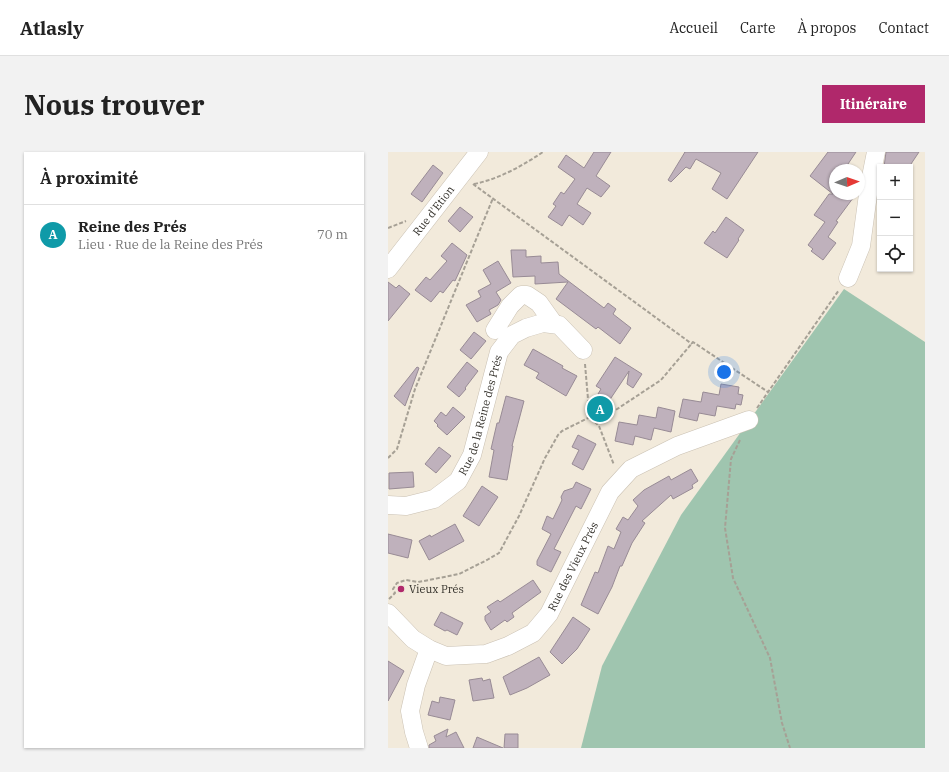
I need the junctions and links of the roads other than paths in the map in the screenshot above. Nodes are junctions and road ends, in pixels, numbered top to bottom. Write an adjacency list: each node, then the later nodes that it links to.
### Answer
1 (479, 152): 3 (street, Rue d'Etion)
2 (876, 152): 4 (street)
3 (388, 269)
4 (848, 278)
5 (554, 324): 6 (street); 7 (street); 9 (street, Rue de la Reine des Prés)
6 (495, 330)
7 (583, 350)
8 (749, 420): 11 (street, Rue des Vieux Prés)
9 (388, 505)
10 (388, 613): 11 (street, Rue des Vieux Prés)
11 (429, 649): 12 (street)
12 (419, 748)

